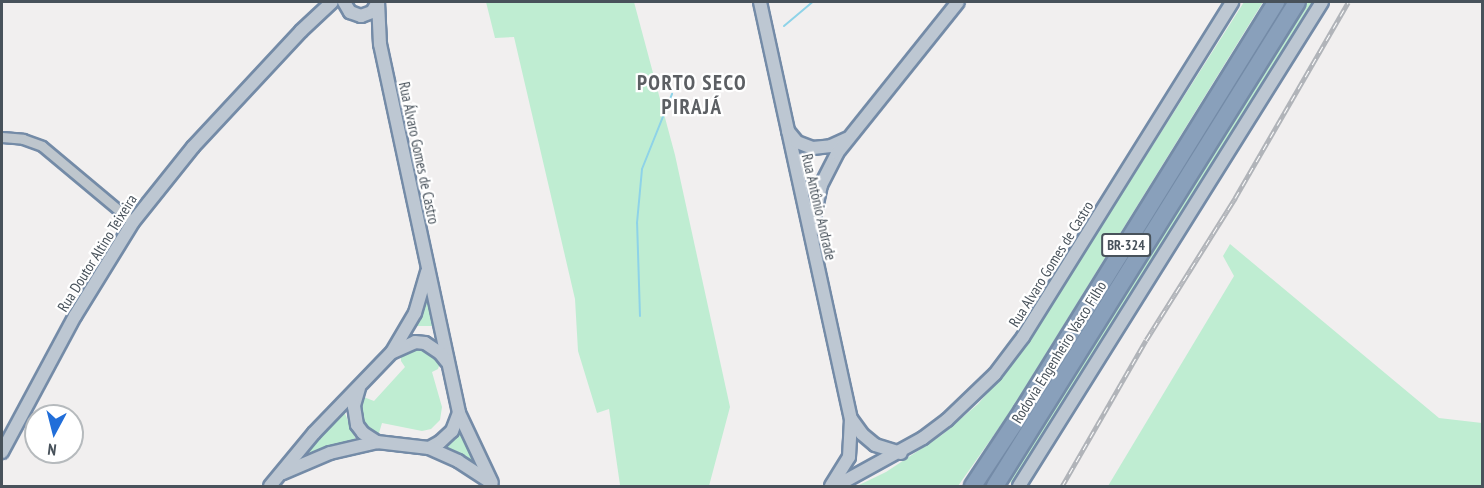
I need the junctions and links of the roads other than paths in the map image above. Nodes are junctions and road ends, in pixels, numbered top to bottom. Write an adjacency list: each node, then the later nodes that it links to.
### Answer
1 (332, 2): 10 (street, Rua Doutor Altino Teixeira)
2 (378, 2): 9 (street); 11 (street)
3 (760, 2): 12 (street, Rua Antônio Andrade)
4 (958, 2): 14 (street)
5 (1233, 2): 27 (street, Rua Alvaro Gomes de Castro)
6 (1276, 2): 21 (highway, Rodovia Engenheiro Vasco Filho / BR-324)
7 (1297, 2): 34 (highway, Rodovia Engenheiro Vasco Filho / BR-324)
8 (1322, 2): 35 (street)
9 (351, 10): 10 (street); 11 (street)
10 (321, 13): 15 (street, Rua Doutor Altino Teixeira)
11 (380, 44): 17 (street, Rua Álvaro Gomes de Castro)
12 (785, 126): 14 (street); 16 (street, Rua Antônio Andrade)
13 (2, 137): 15 (street)
14 (848, 138): 16 (street)
15 (133, 222): 26 (street, Rua Doutor Altino Teixeira)
16 (810, 238): 23 (street, Rua Antônio Andrade)
17 (428, 268): 18 (street, Rua Álvaro Gomes de Castro); 19 (street, Rua Álvaro Gomes de Castro)
18 (392, 352): 19 (street); 20 (street, Rua Álvaro Gomes de Castro)
19 (448, 363): 22 (street, Rua Álvaro Gomes de Castro)
20 (359, 387): 24 (street); 28 (street)
21 (1022, 412): 32 (highway); 33 (highway, Rodovia Engenheiro Vasco Filho / BR-324)
22 (459, 413): 25 (street); 29 (street, Rua Álvaro Gomes de Castro)
23 (852, 419): 27 (street, Rua Antônio Andrade); 31 (street, Rua Antônio Andrade)
24 (377, 442): 25 (street, Rua Álvaro Gomes de Castro); 28 (street)
25 (429, 447): 29 (street, Rua Álvaro Gomes de Castro)
26 (2, 452)
27 (901, 453): 31 (street, Rua Alvaro Gomes de Castro)
28 (282, 473): 30 (street)
29 (493, 485)
30 (270, 486)
31 (833, 486)
32 (963, 486)
33 (973, 486)
34 (995, 486)
35 (1019, 486)

